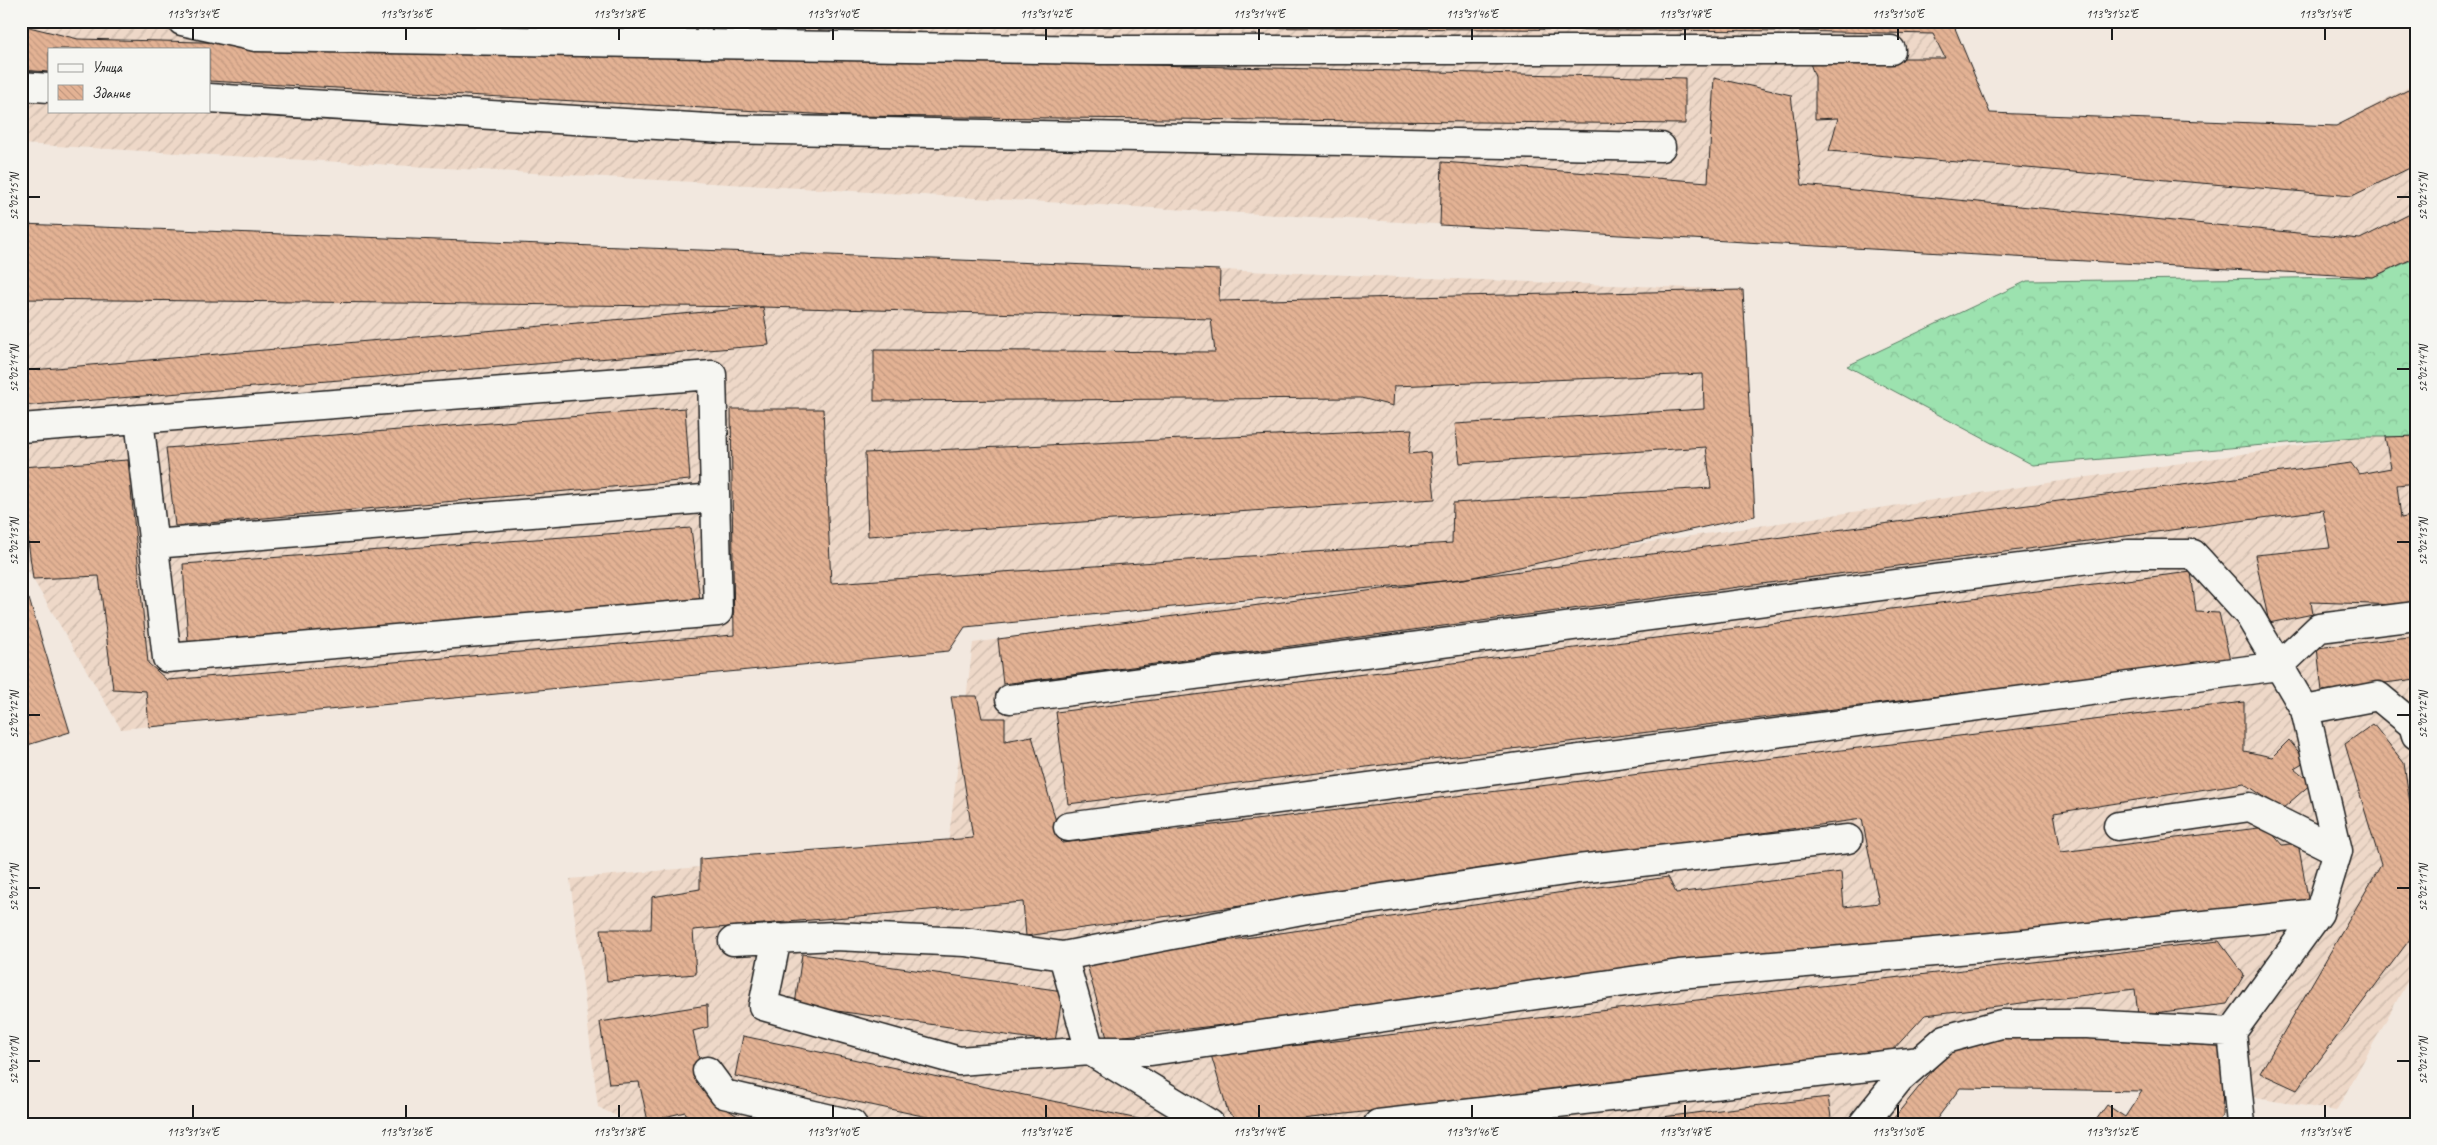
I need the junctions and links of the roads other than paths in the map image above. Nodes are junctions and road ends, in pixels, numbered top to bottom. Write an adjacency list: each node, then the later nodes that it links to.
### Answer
1 (182, 21): 2 (street)
2 (1891, 50)
3 (21, 86): 4 (street)
4 (48, 88)
5 (210, 98): 6 (street)
6 (1661, 147)
7 (139, 419): 8 (street); 9 (street); 10 (street)
8 (21, 428)
9 (715, 498): 10 (street); 10 (street)
10 (154, 544)
11 (2416, 616): 12 (street)
12 (2279, 666): 13 (street); 14 (street); 17 (street)
13 (1010, 699)
14 (2305, 710): 15 (street); 19 (street)
15 (2416, 735)
16 (2118, 826): 19 (street)
17 (1068, 827)
18 (1848, 839): 23 (street)
19 (2338, 850): 20 (street)
20 (2319, 913): 24 (street); 25 (street)
21 (778, 938): 22 (street); 23 (street); 25 (street)
22 (733, 941)
23 (1063, 956): 25 (street)
24 (2232, 1032): 26 (street); 32 (street)
25 (1090, 1052): 29 (street)
26 (1920, 1061): 30 (street); 31 (street)
27 (707, 1071): 28 (street)
28 (852, 1124)
29 (1210, 1124)
30 (1378, 1124)
31 (1863, 1124)
32 (2240, 1124)

